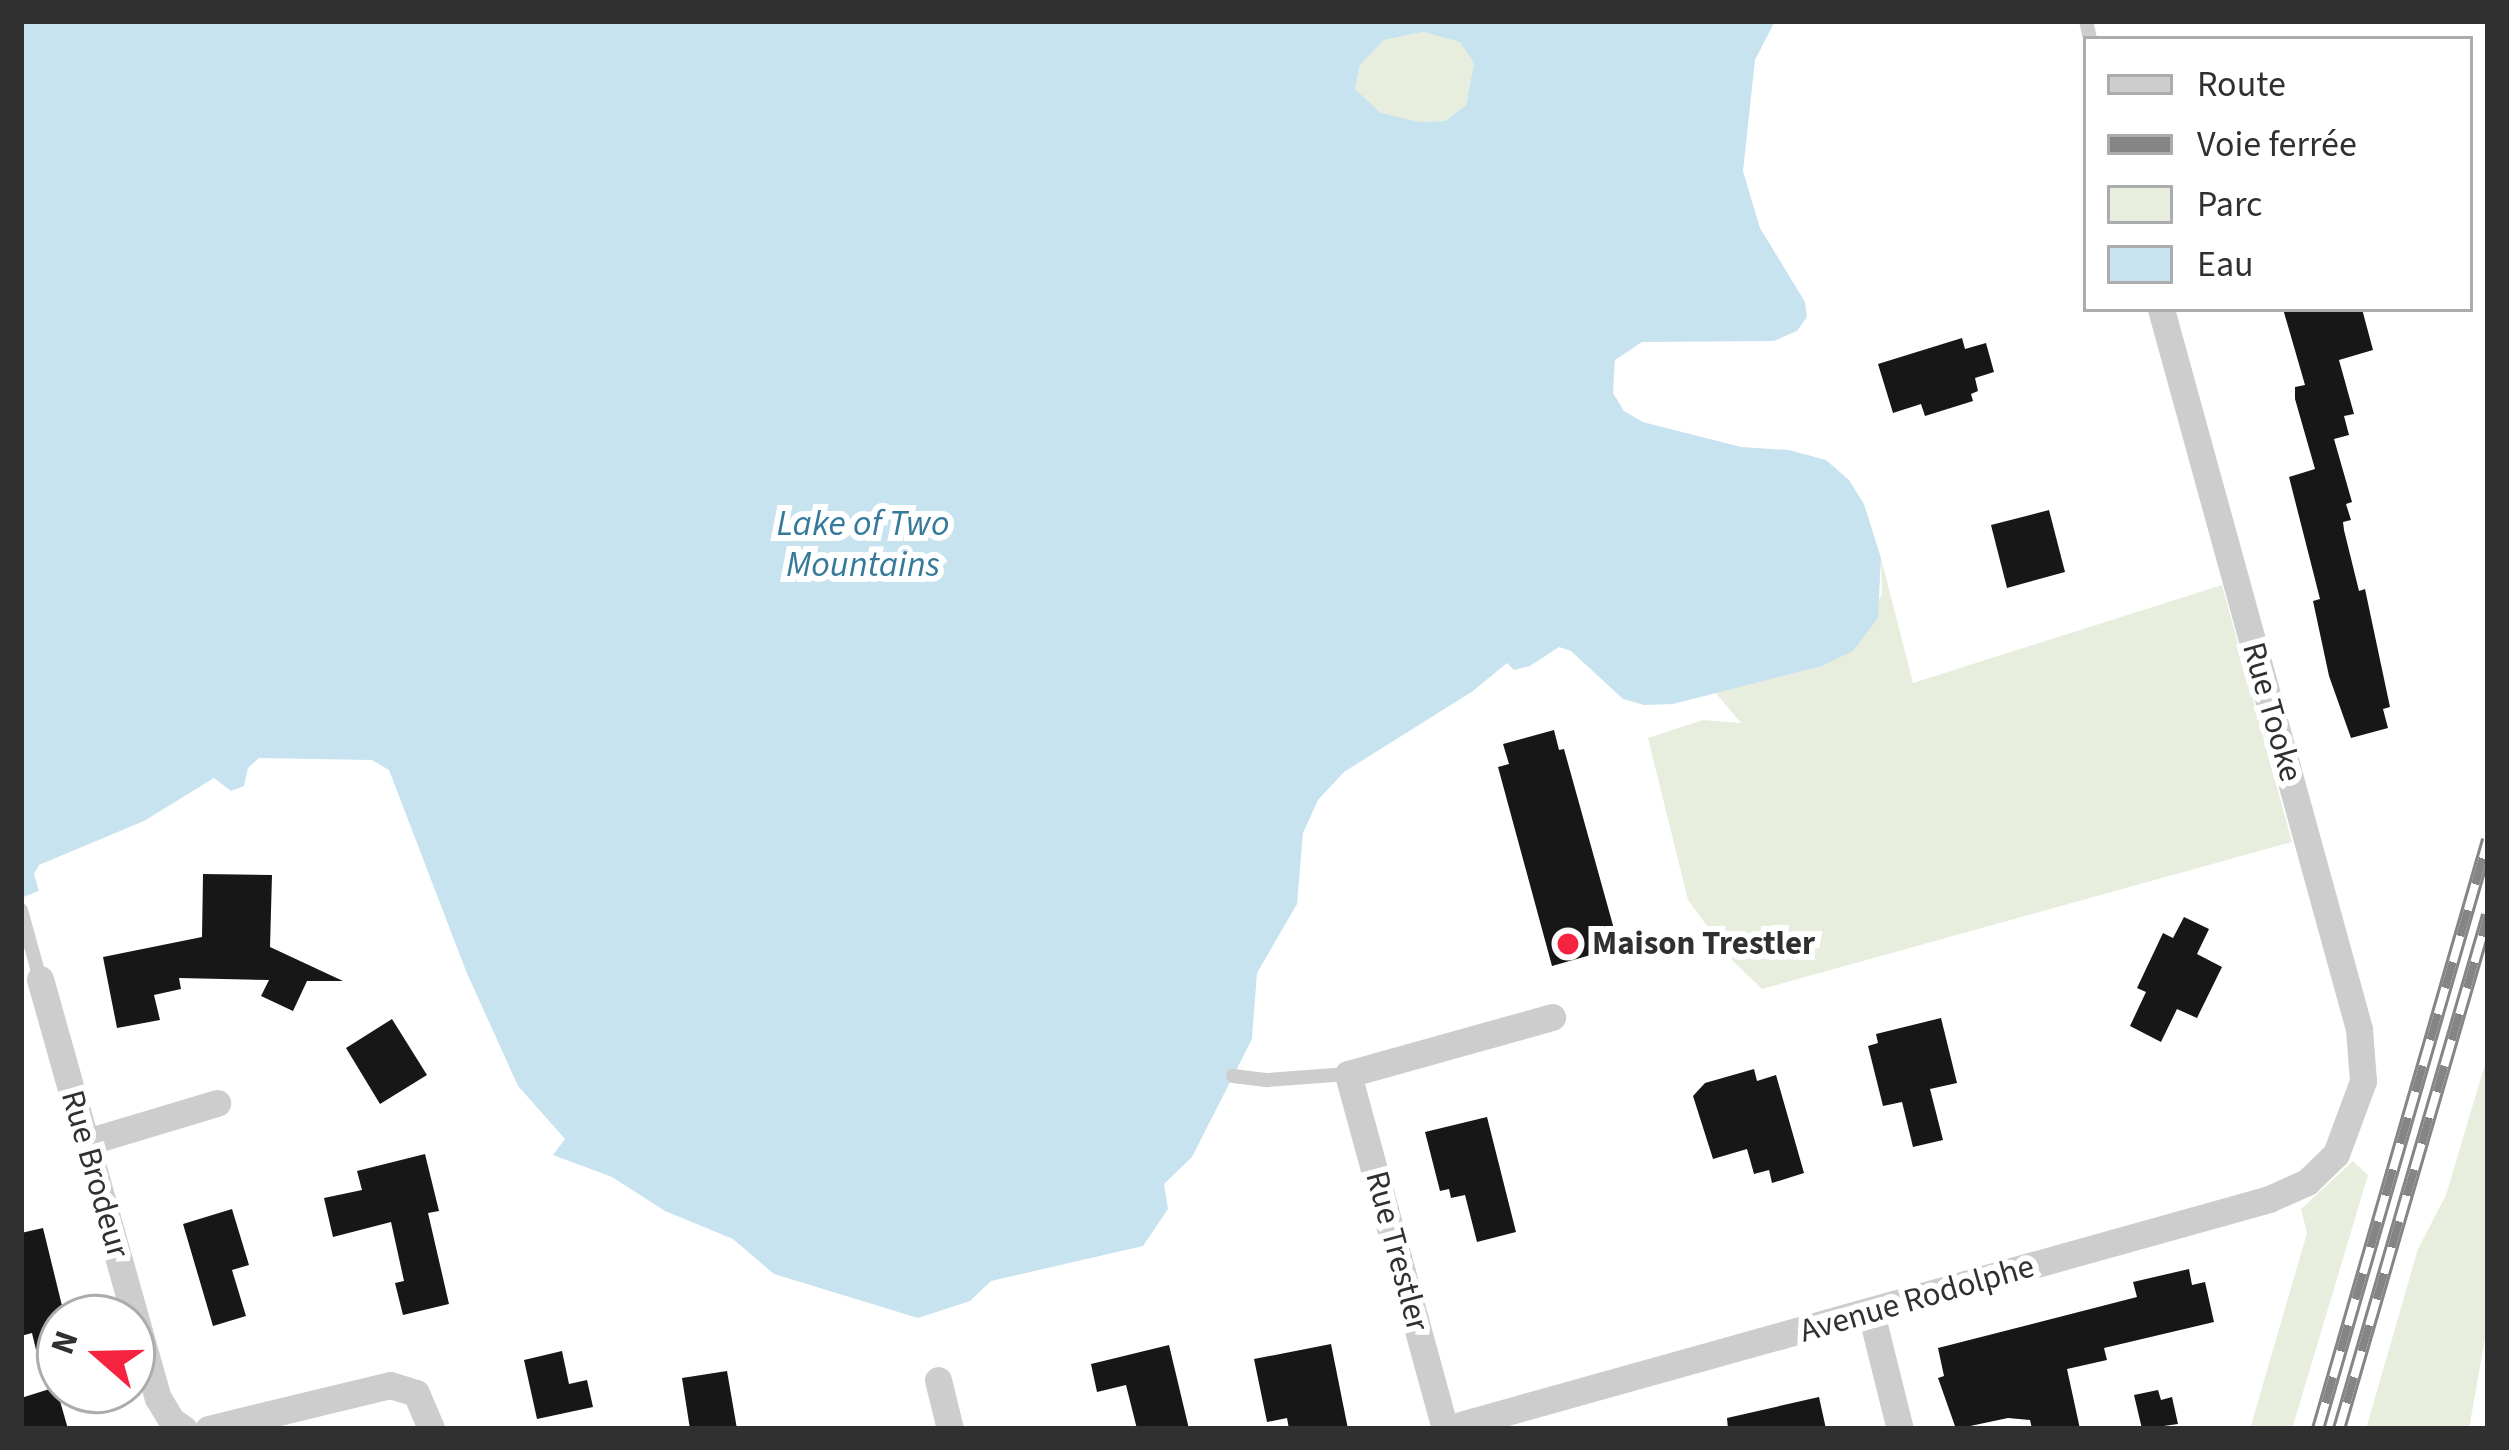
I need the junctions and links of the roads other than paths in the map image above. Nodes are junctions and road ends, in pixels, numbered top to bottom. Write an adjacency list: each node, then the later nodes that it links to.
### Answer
1 (2162, 312): 8 (street, Rue Tooke)
2 (21, 910): 3 (lane)
3 (40, 980): 9 (street, Rue Brodeur)
4 (1552, 1017): 5 (street)
5 (1348, 1074): 6 (lane); 16 (street, Rue Trestler)
6 (1233, 1076)
7 (218, 1103): 9 (street)
8 (2353, 1117): 10 (street, Avenue Rodolphe)
9 (87, 1142): 12 (street, Rue Brodeur)
10 (1871, 1313): 16 (street, Avenue Rodolphe); 17 (street)
11 (938, 1380): 15 (street)
12 (184, 1429)
13 (208, 1429): 14 (street)
14 (430, 1429)
15 (950, 1429)
16 (1445, 1429)
17 (1900, 1429)

